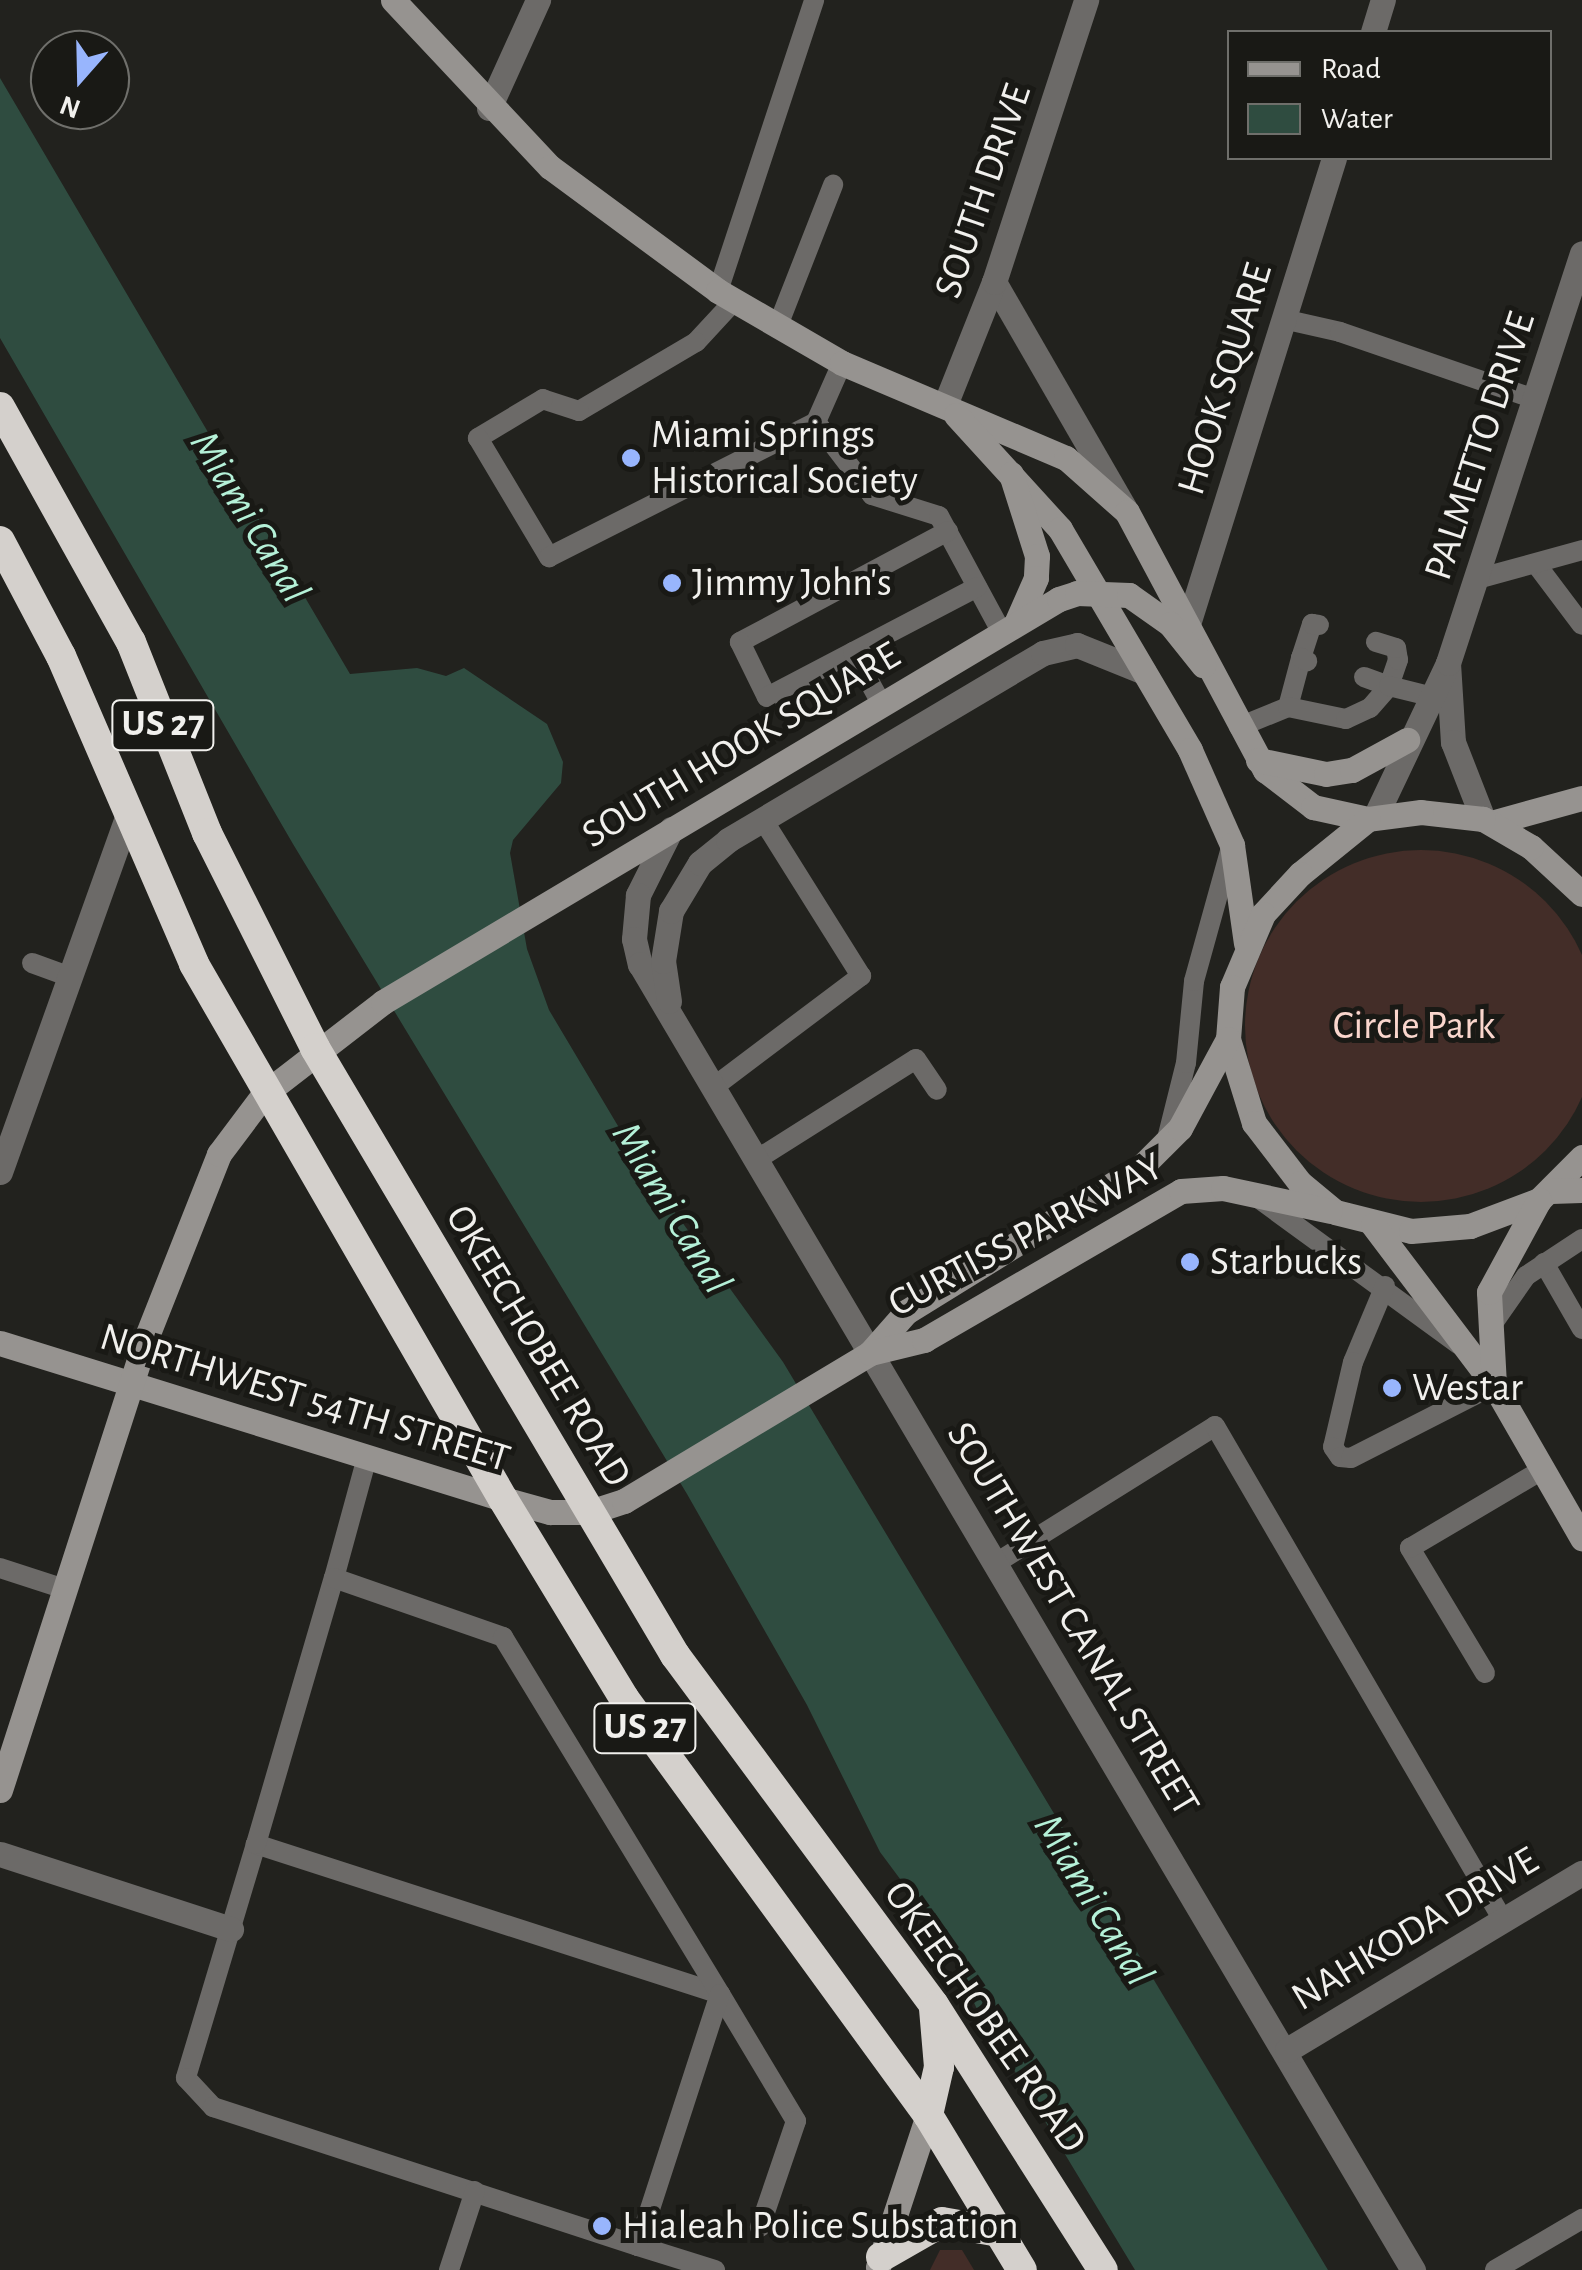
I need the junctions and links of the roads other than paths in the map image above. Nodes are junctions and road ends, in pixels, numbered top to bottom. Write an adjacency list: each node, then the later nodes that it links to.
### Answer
1 (393, 0): 7 (main road)
2 (538, 0): 7 (street)
3 (814, 0): 12 (lane)
4 (1086, 0): 11 (street, SOUTH DRIVE)
5 (1384, 0): 6 (street)
6 (1374, 30)
7 (489, 108): 12 (main road)
8 (1333, 160): 13 (street, HOOK SQUARE)
9 (833, 185): 14 (lane)
10 (1582, 253): 16 (street, PALMETTO DRIVE)
11 (994, 282): 17 (street, SOUTH DRIVE); 21 (street)
12 (726, 296): 14 (main road); 19 (lane)
13 (1283, 320): 16 (lane); 29 (street, HOOK SQUARE)
14 (777, 328): 15 (main road)
15 (842, 363): 17 (main road); 19 (lane)
16 (1535, 399): 26 (street, PALMETTO DRIVE)
17 (945, 404): 20 (main road); 21 (main road)
18 (0, 407): 61 (highway, OKEECHOBEE ROAD / US 27)
19 (816, 422): 22 (lane)
20 (1007, 465): 28 (main road); 32 (main road)
21 (1127, 512): 29 (main road)
22 (948, 531): 27 (lane); 34 (lane)
23 (1582, 550): 25 (lane)
24 (3, 551): 48 (highway, US 27)
25 (1536, 564): 26 (lane); 31 (lane)
26 (1478, 579): 35 (street, PALMETTO DRIVE)
27 (977, 587): 32 (lane); 34 (lane)
28 (1098, 592): 32 (main road, SOUTH HOOK SQUARE); 36 (main road, SOUTH HOOK SQUARE); 37 (main road)
29 (1188, 624): 36 (main road)
30 (1319, 625): 42 (lane)
31 (1582, 625)
32 (1008, 627): 41 (main road, SOUTH HOOK SQUARE)
33 (1376, 642): 39 (lane)
34 (853, 652): 41 (lane)
35 (1448, 662): 40 (street, PALMETTO DRIVE); 51 (street, PALMETTO DRIVE)
36 (1204, 664): 43 (main road)
37 (1144, 672): 44 (street, SOUTH HOOK SQUARE); 53 (main road)
38 (1364, 677): 39 (lane)
39 (1389, 686): 40 (lane); 42 (lane)
40 (1429, 696): 45 (street, PALMETTO DRIVE)
41 (882, 703): 44 (street); 52 (main road, SOUTH HOOK SQUARE)
42 (1288, 706): 43 (lane)
43 (1239, 727): 46 (main road)
44 (900, 739): 50 (street, SOUTH HOOK SQUARE)
45 (1407, 740): 46 (main road); 49 (street, PALMETTO DRIVE)
46 (1258, 760): 49 (main road)
47 (1582, 798): 51 (main road)
48 (128, 815): 58 (street); 64 (highway, US 27)
49 (1371, 818): 51 (main road); 56 (main road)
50 (763, 820): 54 (street, SOUTH HOOK SQUARE); 62 (lane)
51 (1487, 821): 55 (main road)
52 (671, 829): 59 (street, SOUTHWEST CANAL STREET); 61 (main road, SOUTH HOOK SQUARE)
53 (1232, 845): 56 (main road); 66 (lane)
54 (682, 885): 59 (street, SOUTHWEST CANAL STREET)
55 (1582, 894)
56 (1246, 943): 60 (main road)
57 (32, 963): 58 (lane)
58 (68, 976): 65 (street)
59 (670, 1006): 62 (street, SOUTHWEST CANAL STREET)
60 (1228, 1038): 66 (main road, CURTISS PARKWAY); 73 (main road)
61 (315, 1048): 64 (main road, SOUTH HOOK SQUARE); 88 (highway, OKEECHOBEE ROAD / US 27)
62 (715, 1086): 68 (street, SOUTHWEST CANAL STREET)
63 (937, 1090): 68 (lane)
64 (264, 1094): 83 (main road, SOUTH HOOK SQUARE); 87 (highway, US 27)
65 (9, 1119): 69 (street)
66 (1164, 1147): 82 (main road, CURTISS PARKWAY)
67 (1582, 1157): 72 (main road)
68 (756, 1160): 82 (street, SOUTHWEST CANAL STREET)
69 (0, 1172)
70 (1582, 1190): 72 (main road)
71 (1248, 1192): 73 (main road, CURTISS PARKWAY); 77 (lane); 82 (main road, CURTISS PARKWAY)
72 (1545, 1196): 74 (main road, CURTISS PARKWAY); 79 (main road)
73 (1335, 1212): 74 (main road, CURTISS PARKWAY)
74 (1374, 1224): 81 (main road)
75 (1582, 1239): 76 (lane)
76 (1544, 1263): 78 (lane); 79 (lane)
77 (1385, 1286): 81 (lane); 84 (lane)
78 (1582, 1329)
79 (1488, 1330): 84 (main road)
80 (0, 1343): 83 (main road, NORTHWEST 54TH STREET)
81 (1458, 1344): 84 (main road)
82 (870, 1353): 88 (main road, CURTISS PARKWAY); 90 (street, SOUTHWEST CANAL STREET)
83 (132, 1383): 85 (main road, NORTHWEST 54TH STREET); 93 (main road, SOUTH HOOK SQUARE)
84 (1494, 1384): 86 (main road)
85 (367, 1456): 87 (main road, NORTHWEST 54TH STREET); 92 (lane)
86 (1542, 1470): 89 (main road); 94 (lane)
87 (502, 1499): 88 (main road, NORTHWEST 54TH STREET); 105 (highway, US 27)
88 (590, 1512): 103 (highway, OKEECHOBEE ROAD / US 27)
89 (1582, 1538)
90 (996, 1563): 100 (lane); 104 (street, SOUTHWEST CANAL STREET)
91 (0, 1568): 93 (lane)
92 (334, 1578): 97 (lane); 102 (lane)
93 (66, 1590): 95 (main road, SOUTH HOOK SQUARE)
94 (1484, 1673)
95 (5, 1759): 96 (main road, SOUTH HOOK SQUARE)
96 (0, 1790)
97 (256, 1844): 101 (lane); 102 (lane)
98 (0, 1854): 101 (street)
99 (1582, 1873): 100 (street, NAHKODA DRIVE)
100 (1504, 1920): 104 (street, NAHKODA DRIVE)
101 (231, 1929): 106 (lane)
102 (720, 1994): 108 (lane); 110 (lane)
103 (934, 2005): 105 (highway); 115 (highway, OKEECHOBEE ROAD / US 27)
104 (1287, 2050): 116 (street, SOUTHWEST CANAL STREET)
105 (928, 2115): 109 (highway, US 27); 111 (main road)
106 (475, 2192): 110 (lane); 112 (lane)
107 (1582, 2219): 117 (lane)
108 (760, 2227)
109 (999, 2232): 111 (highway); 114 (highway, US 27)
110 (638, 2246): 113 (lane)
111 (879, 2264)
112 (449, 2270)
113 (715, 2270)
114 (1022, 2270)
115 (1103, 2270)
116 (1413, 2270)
117 (1495, 2270)

